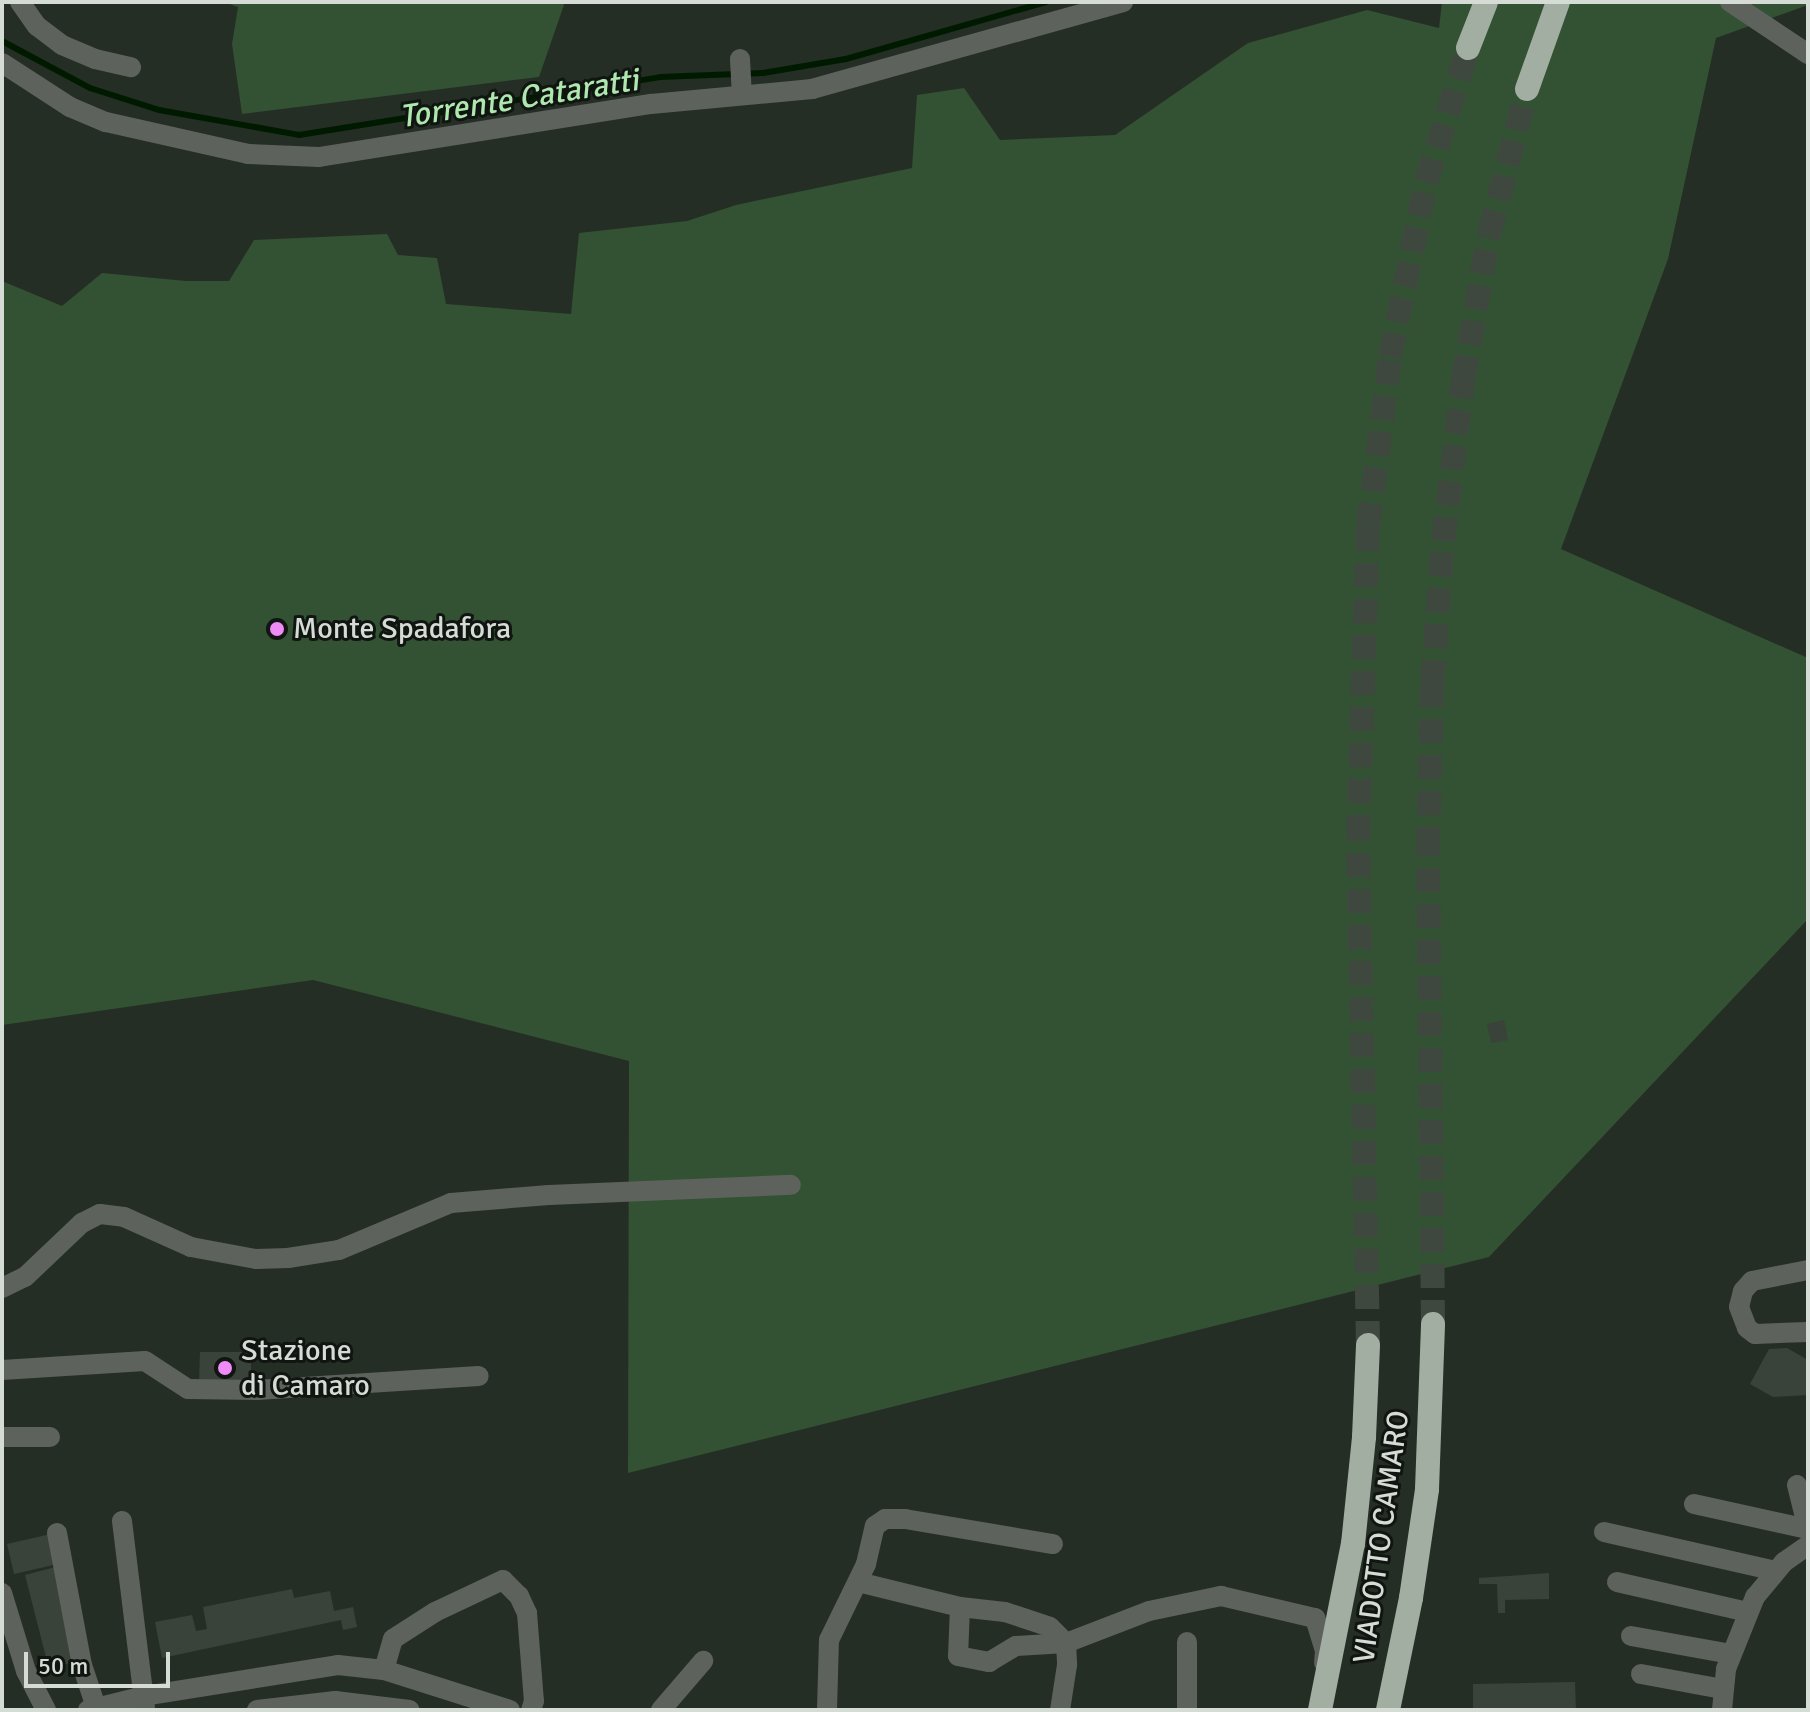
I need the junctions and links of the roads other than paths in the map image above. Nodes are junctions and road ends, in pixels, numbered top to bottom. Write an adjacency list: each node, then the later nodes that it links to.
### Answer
1 (20, 2): 10 (street)
2 (1123, 2): 12 (street)
3 (1486, 2): 6 (highway)
4 (1558, 2): 11 (highway)
5 (1730, 2): 7 (street)
6 (1468, 48)
7 (1808, 54)
8 (740, 59): 12 (street)
9 (2, 63): 12 (street)
10 (131, 67)
11 (1527, 89)
12 (742, 95)
13 (791, 1185): 15 (street)
14 (1808, 1270): 17 (street)
15 (2, 1288)
16 (1433, 1324): 59 (highway, VIADOTTO CAMARO)
17 (1808, 1332)
18 (1368, 1345): 58 (highway, VIADOTTO CAMARO)
19 (2, 1370): 20 (street)
20 (479, 1376)
21 (2, 1437): 22 (street)
22 (50, 1437)
23 (1797, 1485): 26 (street)
24 (1694, 1504): 26 (street)
25 (122, 1521): 46 (street)
26 (1808, 1529)
27 (1604, 1532): 31 (street)
28 (57, 1533): 48 (street)
29 (1053, 1544): 32 (street)
30 (1808, 1545): 31 (street)
31 (1775, 1571): 36 (street)
32 (858, 1582): 35 (street); 55 (street)
33 (1617, 1582): 36 (street)
34 (3, 1601): 49 (street)
35 (960, 1607): 39 (street); 39 (street)
36 (1748, 1612): 40 (street)
37 (1631, 1636): 40 (street)
38 (1187, 1642): 57 (street)
39 (1066, 1643): 56 (street); 58 (street)
40 (1731, 1654): 45 (street)
41 (703, 1661): 54 (street)
42 (384, 1670): 44 (street); 46 (street); 53 (street)
43 (1641, 1674): 45 (street)
44 (419, 1681): 51 (street); 52 (street)
45 (1722, 1689): 60 (street)
46 (148, 1700): 48 (street)
47 (386, 1708): 50 (street); 51 (street)
48 (92, 1709)
49 (46, 1710)
50 (257, 1710)
51 (411, 1710)
52 (510, 1710)
53 (531, 1710)
54 (661, 1710)
55 (827, 1710)
56 (1060, 1710)
57 (1187, 1710)
58 (1318, 1710)
59 (1388, 1710)
60 (1722, 1710)

